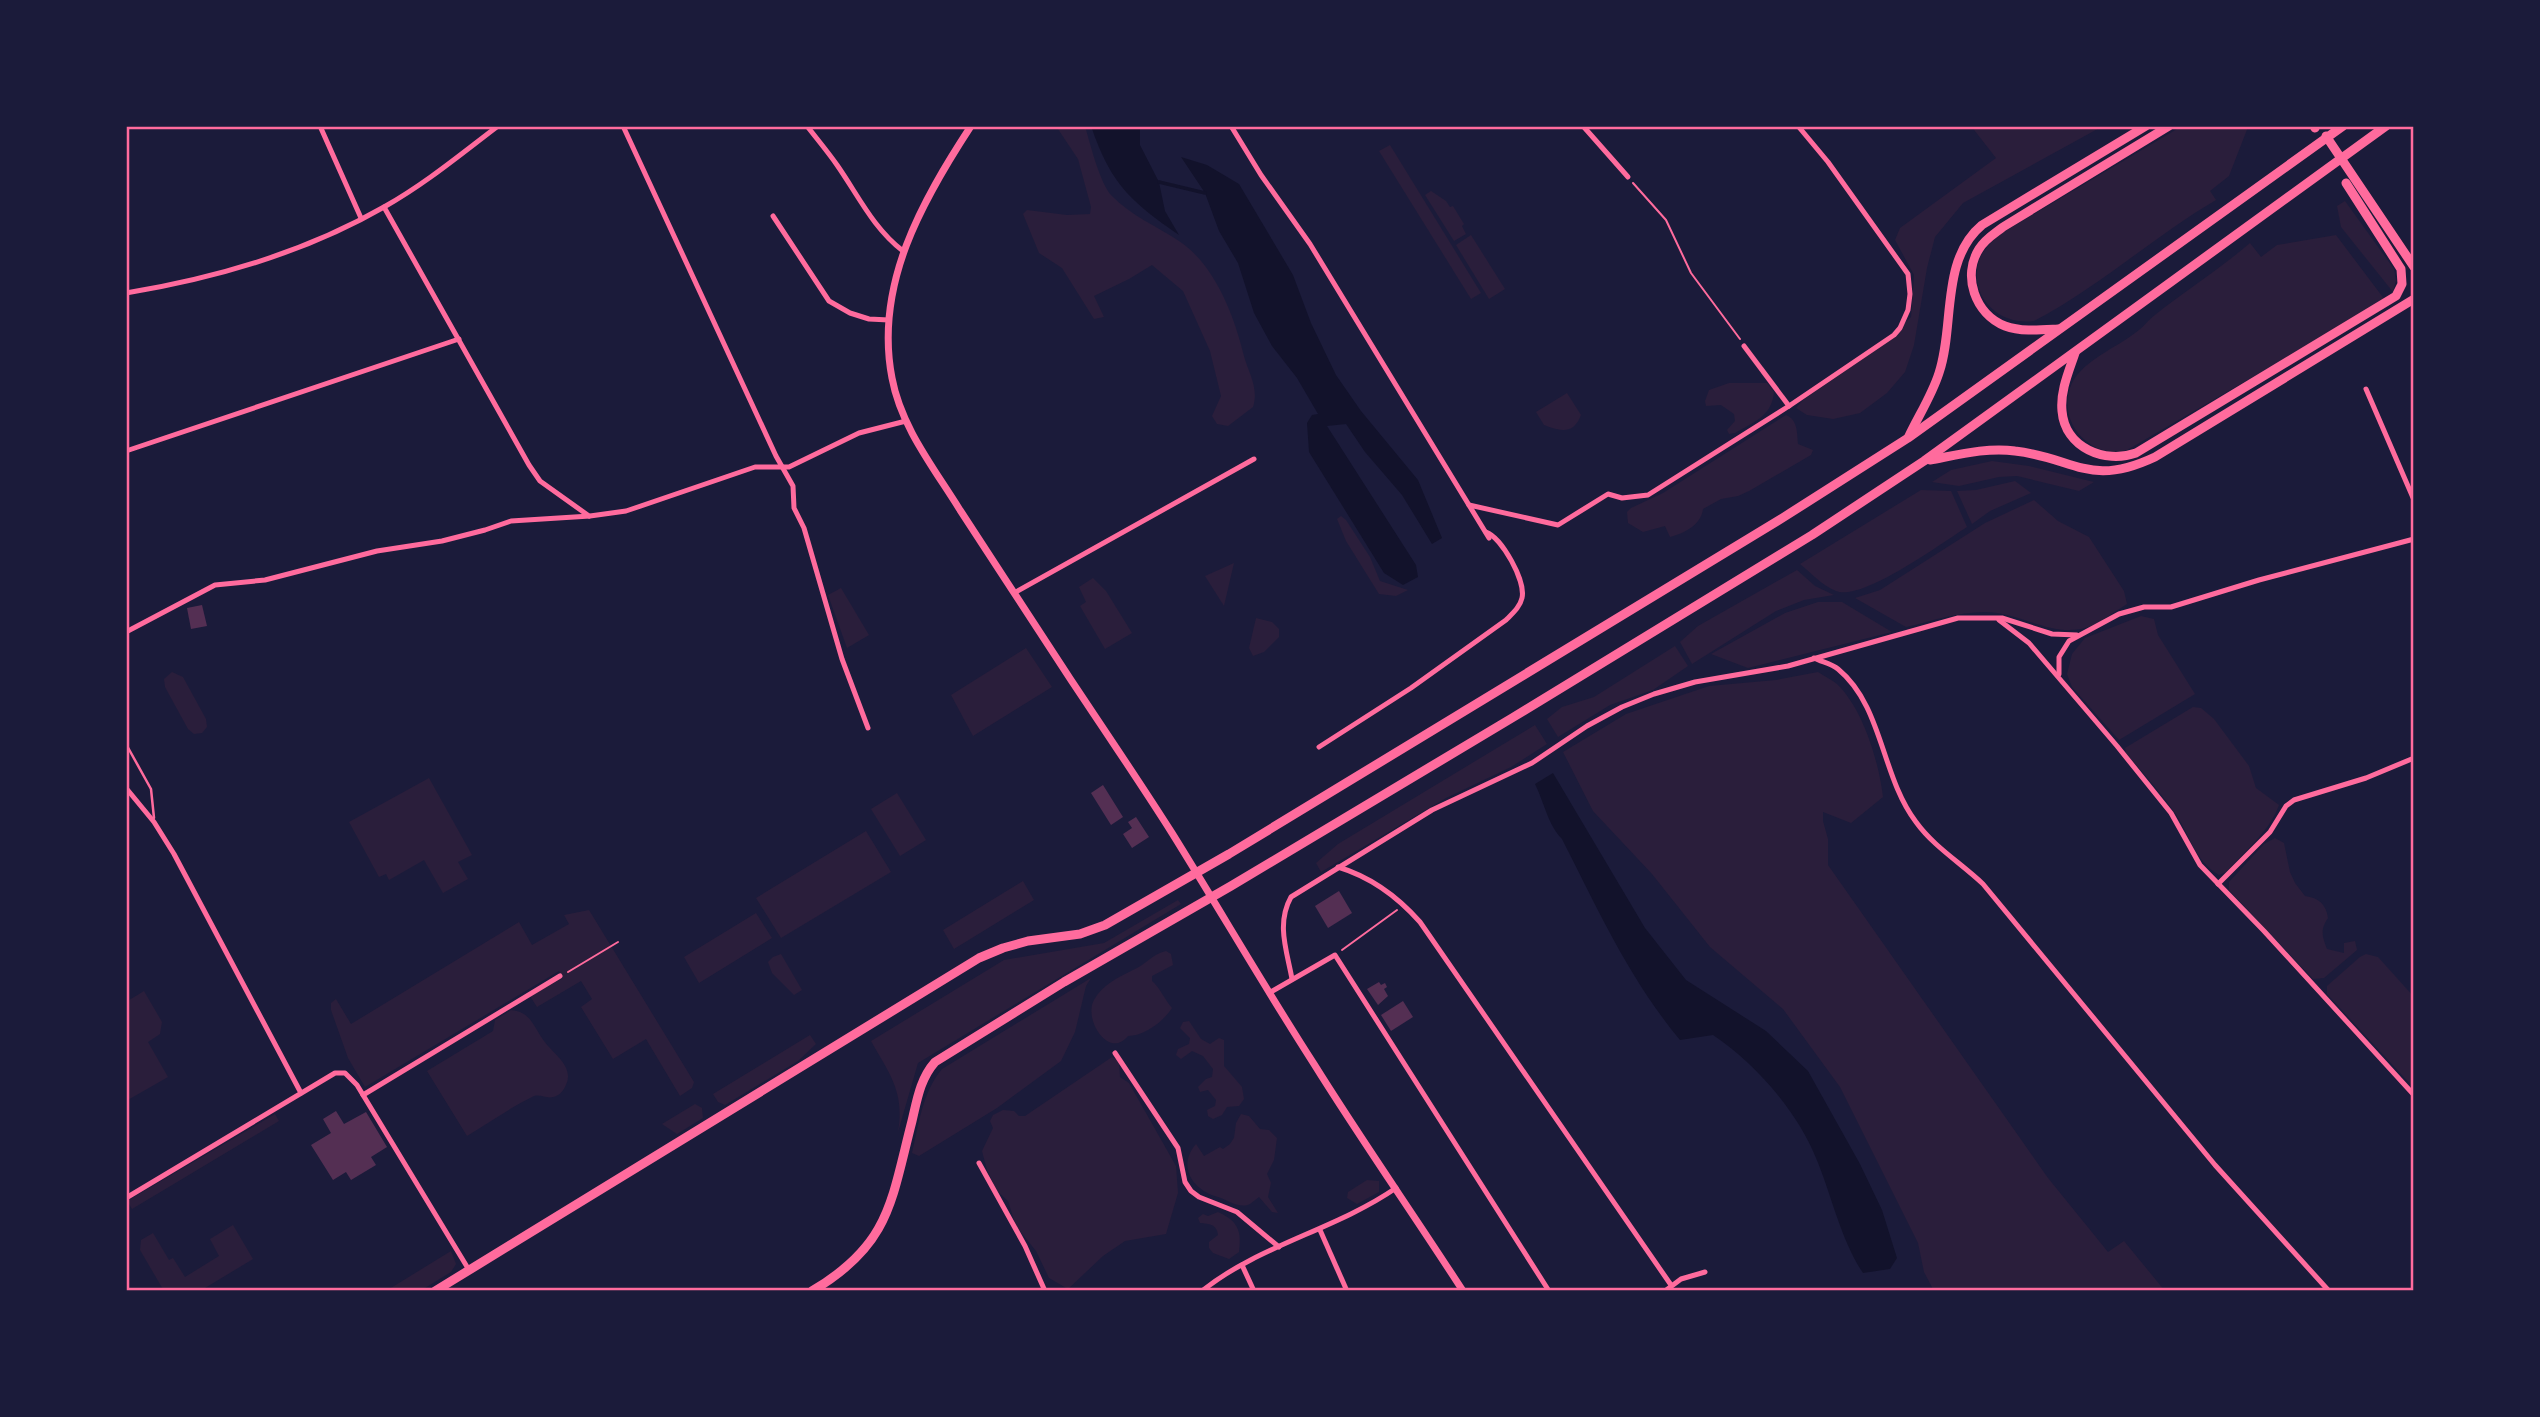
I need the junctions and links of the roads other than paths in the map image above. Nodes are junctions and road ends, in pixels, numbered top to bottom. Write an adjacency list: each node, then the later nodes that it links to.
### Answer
1 (320, 126): 18 (street)
2 (498, 126): 16 (street)
3 (623, 126): 35 (street)
4 (807, 126): 19 (street)
5 (971, 126): 19 (street)
6 (1231, 126): 37 (street)
7 (1583, 126): 14 (street)
8 (1798, 126): 29 (street)
9 (2146, 126): 31 (main road)
10 (2169, 126): 24 (main road)
11 (2343, 126): 24 (main road)
12 (2386, 126): 27 (main road)
13 (2326, 136): 20 (main road)
14 (1628, 177)
15 (2346, 183): 27 (main road)
16 (384, 207): 18 (street); 25 (street)
17 (773, 216): 23 (street)
18 (361, 218): 21 (street)
19 (902, 251): 23 (street)
20 (2414, 267)
21 (126, 293)
22 (2414, 299): 34 (main road)
23 (889, 320): 30 (street)
24 (2060, 329): 31 (main road)
25 (459, 339): 32 (street); 38 (street)
26 (1744, 346): 29 (street)
27 (2076, 351): 34 (main road)
28 (2366, 389): 36 (street)
29 (1789, 406): 37 (street)
30 (905, 421): 35 (street); 40 (street)
31 (1908, 438): 53 (main road)
32 (126, 451)
33 (1254, 458): 40 (street)
34 (1924, 461): 55 (main road)
35 (783, 467): 38 (street); 46 (street)
36 (2414, 500)
37 (1469, 505): 48 (street)
38 (590, 516): 42 (street)
39 (2414, 539): 43 (street)
40 (1014, 593): 53 (street)
41 (1988, 617): 43 (street); 44 (street); 45 (street)
42 (126, 632)
43 (2077, 635): 45 (street)
44 (1813, 658): 52 (street); 81 (street)
45 (2060, 677): 54 (street)
46 (868, 728)
47 (126, 744): 51 (lane)
48 (1319, 747)
49 (2414, 758): 54 (street)
50 (126, 788): 51 (street)
51 (154, 822): 60 (street)
52 (1338, 867): 57 (street); 71 (street)
53 (1197, 873): 55 (street); 69 (main road)
54 (2218, 884): 62 (street)
55 (1211, 897): 58 (street); 73 (main road)
56 (560, 976): 61 (street)
57 (1293, 979): 58 (street); 79 (street)
58 (1269, 993): 64 (street)
59 (1115, 1053): 67 (street)
60 (301, 1093): 61 (street); 65 (street)
61 (363, 1095): 69 (street)
62 (2414, 1095)
63 (979, 1163): 74 (street)
64 (1395, 1188): 66 (street); 78 (street)
65 (126, 1198)
66 (1320, 1230): 67 (street); 77 (street)
67 (1279, 1248): 68 (street)
68 (1242, 1265): 75 (street); 76 (street)
69 (470, 1271): 72 (main road)
70 (1705, 1272): 71 (street)
71 (1671, 1284): 80 (street)
72 (435, 1291)
73 (812, 1291)
74 (1045, 1291)
75 (1202, 1291)
76 (1254, 1291)
77 (1347, 1291)
78 (1463, 1291)
79 (1549, 1291)
80 (1665, 1291)
81 (2329, 1291)

